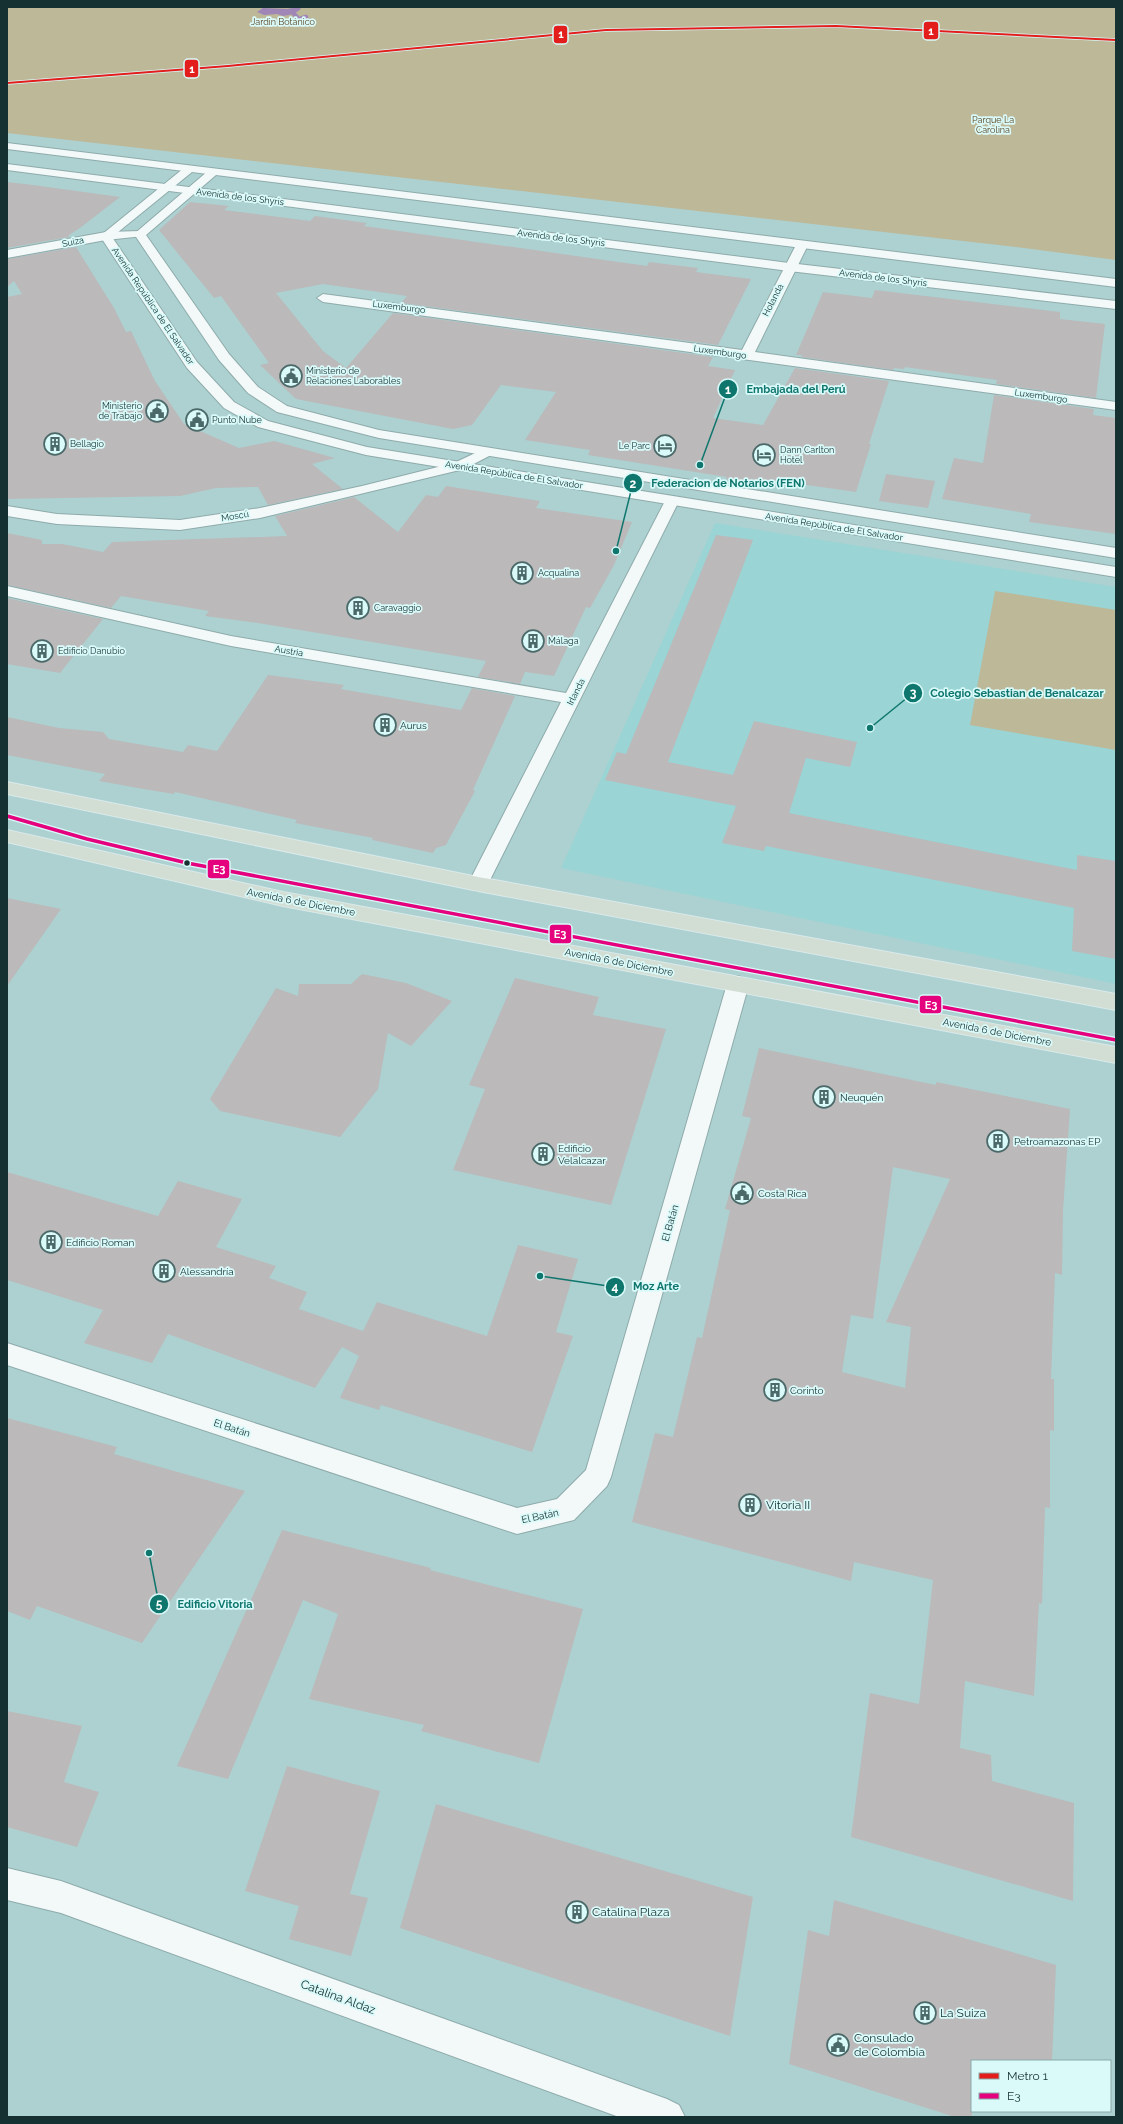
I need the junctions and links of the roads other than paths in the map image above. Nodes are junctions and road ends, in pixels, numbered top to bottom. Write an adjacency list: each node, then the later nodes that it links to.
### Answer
1 (7, 146): 3 (street)
2 (7, 167): 5 (street, Avenida de los Shyris)
3 (188, 170): 4 (street); 5 (street, Avenida República de El Salvador)
4 (212, 173): 6 (street); 9 (street)
5 (165, 188): 6 (street, Avenida de los Shyris); 8 (street, Avenida República de El Salvador)
6 (190, 191): 7 (street); 11 (street, Avenida de los Shyris)
7 (140, 234): 8 (street, Suiza); 17 (street, Avenida República de El Salvador)
8 (106, 236): 10 (street, Suiza); 18 (street, Avenida República de El Salvador)
9 (802, 246): 11 (street, Holanda); 12 (street)
10 (7, 254)
11 (789, 267): 14 (street, Avenida de los Shyris); 15 (street, Holanda)
12 (1116, 283)
13 (323, 298): 15 (street, Luxemburgo)
14 (1116, 305)
15 (746, 356): 16 (street, Luxemburgo)
16 (1116, 406)
17 (486, 452): 18 (street); 21 (street, Avenida República de El Salvador)
18 (459, 466): 19 (street, Avenida República de El Salvador); 20 (street, Moscú)
19 (672, 500): 22 (street, Avenida República de El Salvador); 24 (street, Irlanda)
20 (7, 511)
21 (1116, 553)
22 (1116, 572)
23 (7, 591): 24 (street, Austria)
24 (573, 699): 27 (street, Irlanda)
25 (7, 788): 27 (main road)
26 (7, 836): 28 (main road, Avenida 6 de Diciembre)
27 (478, 884): 29 (main road)
28 (738, 984): 30 (main road, Avenida 6 de Diciembre); 31 (street, El Batán)
29 (1116, 1002)
30 (1116, 1055)
31 (7, 1354)
32 (7, 1884): 33 (street, Catalina Aldaz)
33 (667, 2117)

